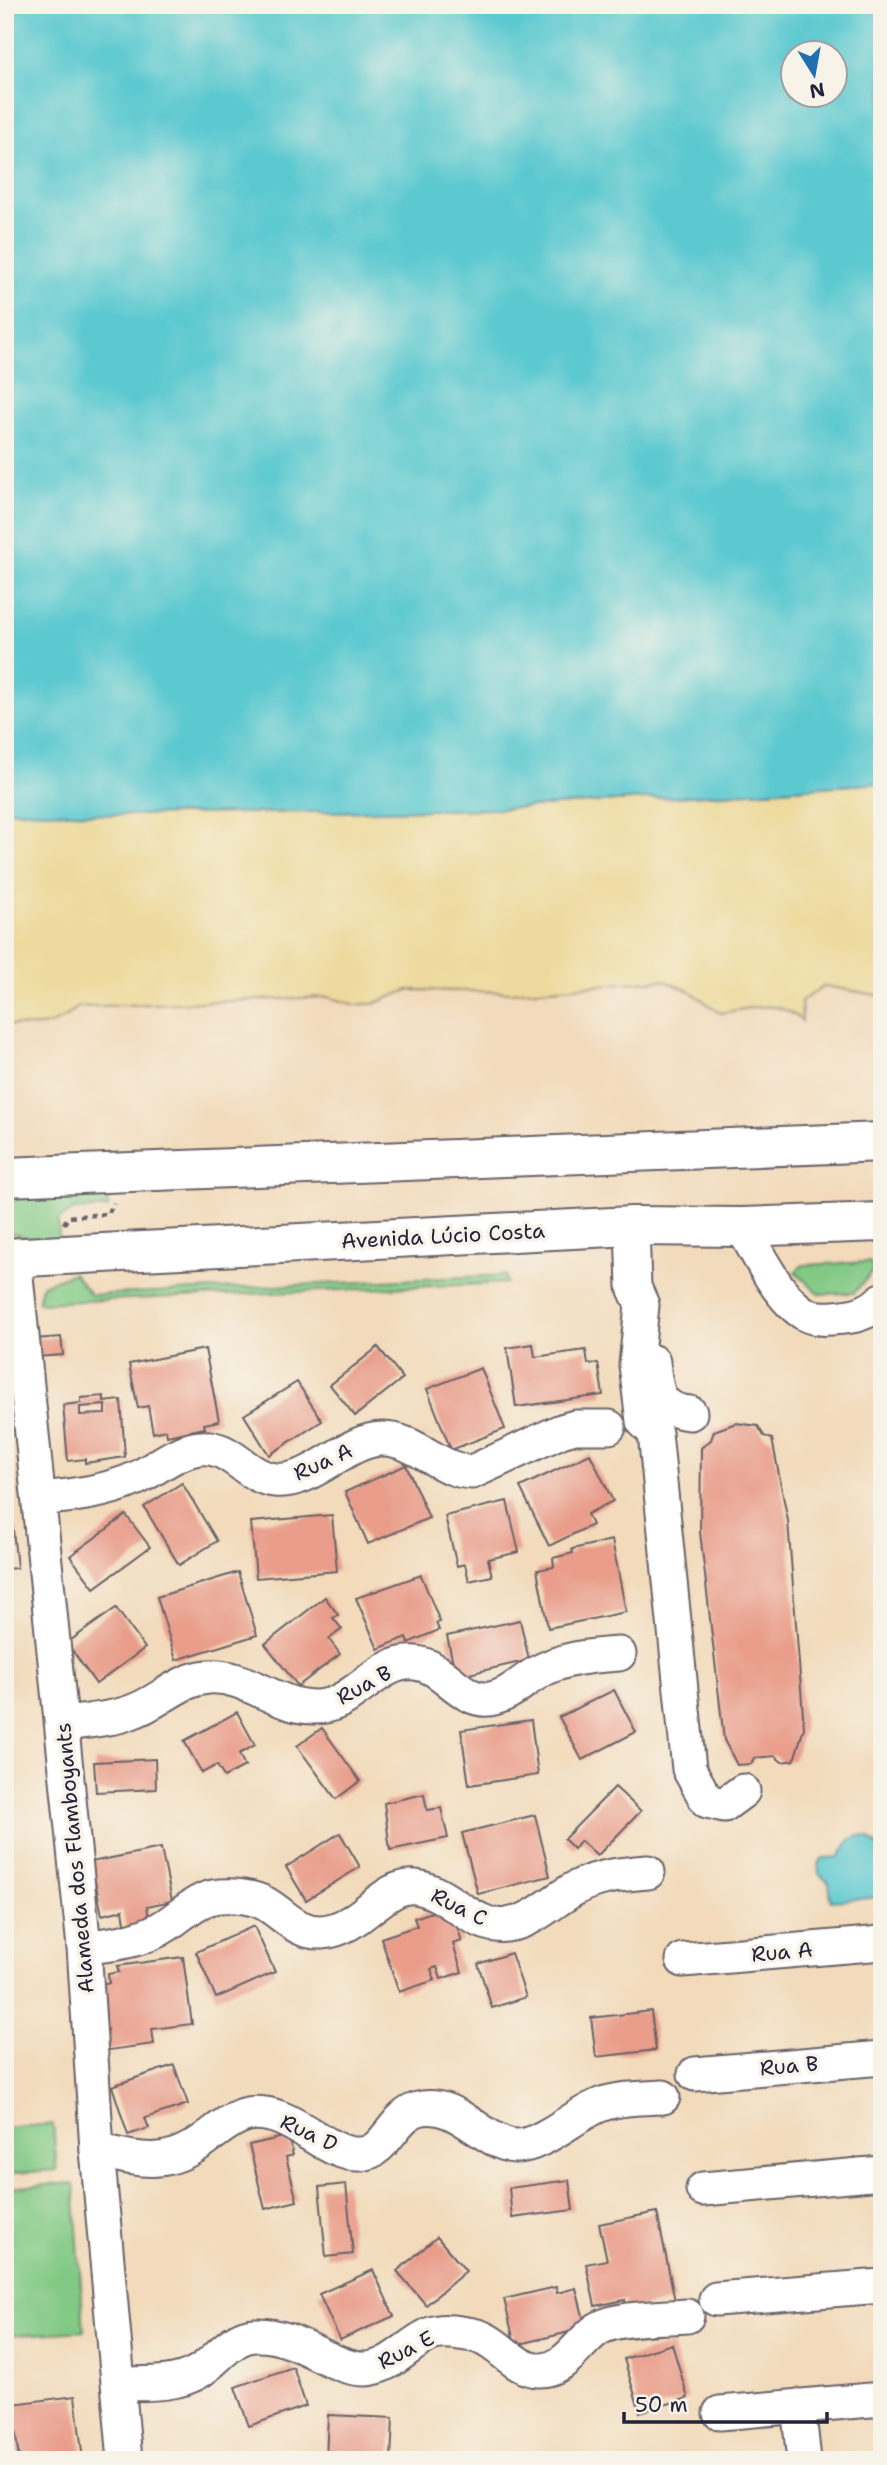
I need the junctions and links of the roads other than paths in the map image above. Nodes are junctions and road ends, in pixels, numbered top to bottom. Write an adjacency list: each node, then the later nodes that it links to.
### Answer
1 (882, 1142): 2 (main road)
2 (5, 1177)
3 (882, 1222): 5 (main road, Avenida Lúcio Costa)
4 (632, 1226): 5 (main road, Avenida Lúcio Costa); 6 (main road, Avenida Lúcio Costa); 8 (street)
5 (742, 1227): 7 (street)
6 (10, 1258): 11 (street, Alameda dos Flamboyants)
7 (882, 1300)
8 (642, 1305): 9 (street); 14 (street)
9 (690, 1413)
10 (609, 1427): 11 (street, Rua A)
11 (39, 1499): 13 (street, Alameda dos Flamboyants)
12 (619, 1654): 13 (street, Rua B)
13 (63, 1724): 17 (street, Alameda dos Flamboyants)
14 (743, 1791)
15 (648, 1872): 17 (street, Rua C)
16 (882, 1943): 18 (street, Rua A)
17 (84, 1947): 22 (street, Alameda dos Flamboyants)
18 (683, 1961)
19 (882, 2058): 20 (street, Rua B)
20 (695, 2074)
21 (663, 2097): 22 (street, Rua D)
22 (97, 2150): 26 (street, Alameda dos Flamboyants)
23 (882, 2174): 24 (street)
24 (704, 2189)
25 (882, 2286): 26 (street, Rua E)
26 (120, 2384): 30 (street, Alameda dos Flamboyants)
27 (882, 2399): 28 (street)
28 (799, 2406): 29 (street); 31 (street)
29 (720, 2413)
30 (125, 2460)
31 (804, 2460)

